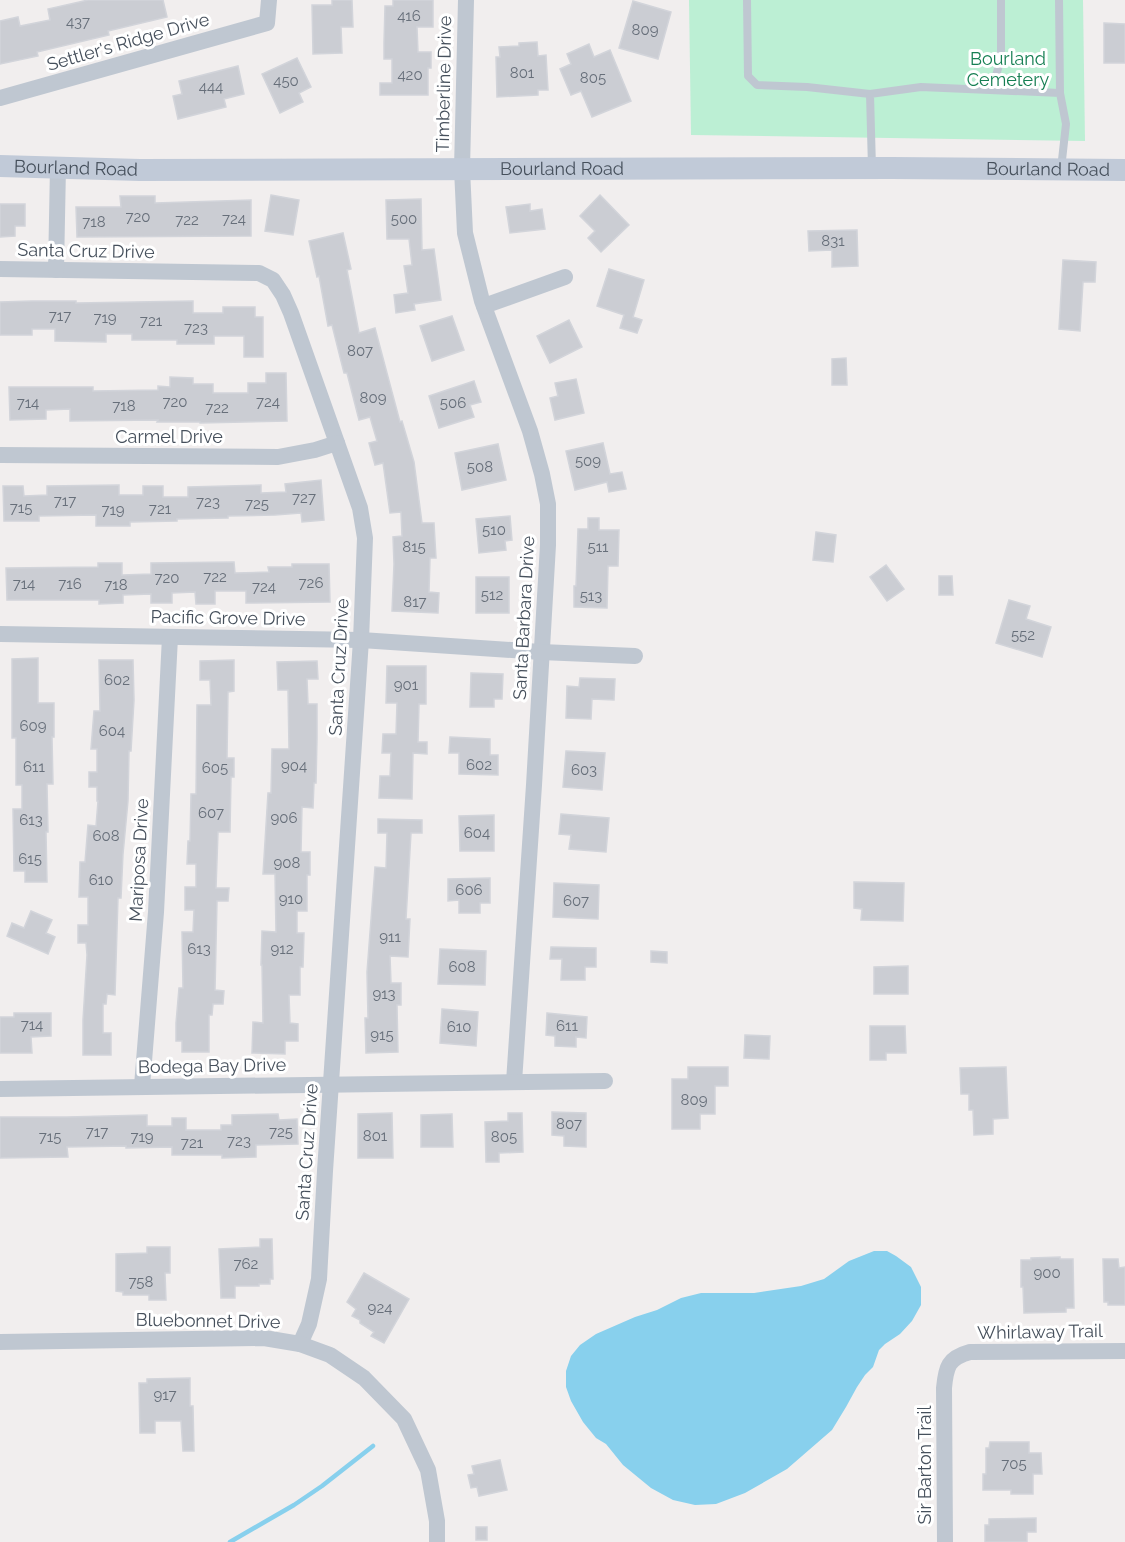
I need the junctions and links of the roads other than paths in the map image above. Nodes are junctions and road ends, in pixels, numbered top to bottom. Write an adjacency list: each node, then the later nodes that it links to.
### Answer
1 (269, 0): 9 (street, Settler's Ridge Drive)
2 (466, 0): 13 (street, Timberline Drive)
3 (747, 0): 8 (lane)
4 (1001, 0): 6 (lane)
5 (1059, 0): 7 (lane)
6 (992, 90): 7 (lane); 8 (lane)
7 (1060, 93): 14 (lane)
8 (870, 94): 12 (lane)
9 (0, 98)
10 (0, 166): 11 (main road, Bourland Road)
11 (58, 167): 13 (main road, Bourland Road); 17 (street)
12 (872, 168): 13 (main road, Bourland Road); 14 (main road, Bourland Road)
13 (462, 169): 19 (street, Santa Barbara Drive)
14 (1061, 169): 15 (main road, Bourland Road)
15 (1125, 170)
16 (0, 270): 17 (street, Santa Cruz Drive)
17 (56, 270): 20 (street, Santa Cruz Drive)
18 (565, 277): 19 (street)
19 (484, 306): 25 (street, Santa Barbara Drive)
20 (337, 443): 21 (street, Carmel Drive); 24 (street, Santa Cruz Drive)
21 (0, 455)
22 (0, 634): 23 (street, Pacific Grove Drive)
23 (170, 637): 24 (street, Pacific Grove Drive); 30 (street, Mariposa Drive)
24 (361, 640): 25 (street, Pacific Grove Drive); 29 (street, Santa Cruz Drive)
25 (541, 652): 26 (street, Pacific Grove Drive); 28 (street, Santa Barbara Drive)
26 (635, 656)
27 (605, 1081): 28 (street, Bodega Bay Drive)
28 (514, 1082): 29 (street, Bodega Bay Drive)
29 (331, 1084): 30 (street, Bodega Bay Drive); 33 (street, Santa Cruz Drive)
30 (142, 1086): 31 (street, Bodega Bay Drive)
31 (0, 1089)
32 (0, 1342): 33 (street, Bluebonnet Drive)
33 (300, 1344): 36 (street, Bluebonnet Drive)
34 (1125, 1351): 35 (street, Whirlaway Trail)
35 (944, 1388): 37 (street, Sir Barton Trail)
36 (437, 1542)
37 (945, 1542)

